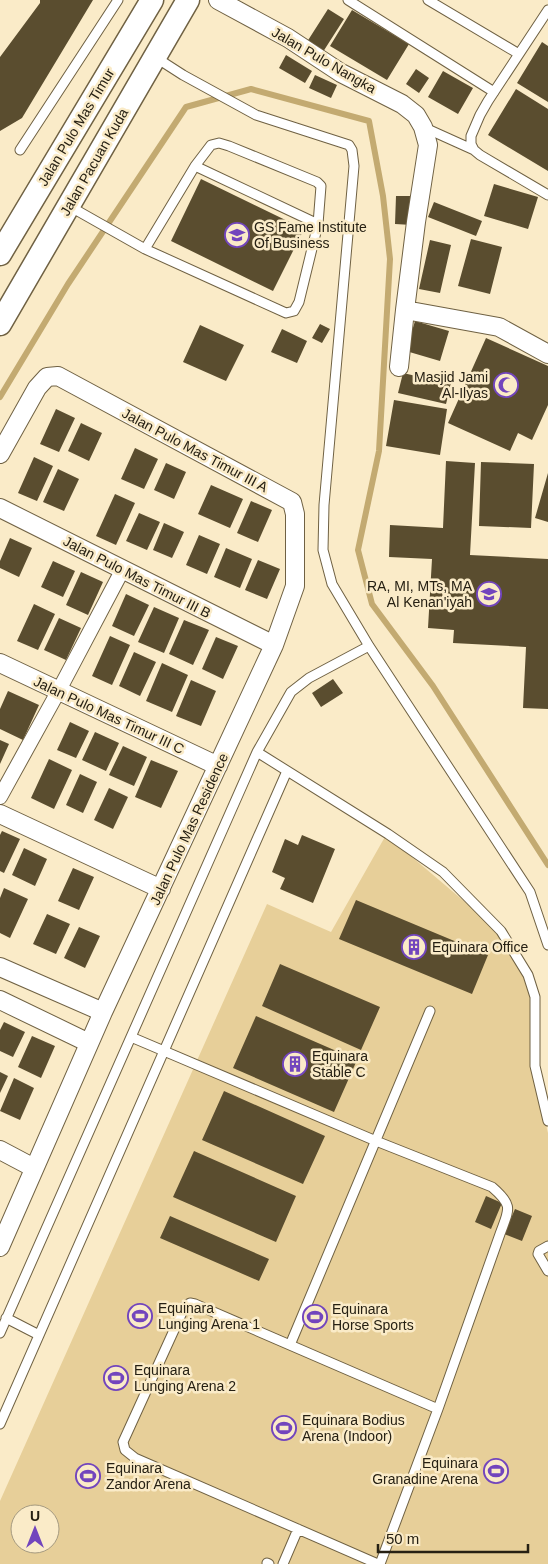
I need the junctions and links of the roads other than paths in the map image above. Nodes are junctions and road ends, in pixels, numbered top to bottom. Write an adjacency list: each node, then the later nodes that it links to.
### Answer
1 (118, 0): 12 (lane)
2 (152, 0): 19 (street, Jalan Pulo Mas Timur)
3 (188, 0): 9 (street, Jalan Pacuan Kuda)
4 (218, 0): 11 (street, Jalan Pulo Nangka)
5 (348, 0): 10 (lane)
6 (428, 0): 8 (lane)
7 (548, 10): 8 (lane)
8 (519, 54): 10 (lane)
9 (154, 56): 16 (street, Jalan Pacuan Kuda); 28 (lane)
10 (494, 92): 13 (lane)
11 (423, 127): 13 (lane); 20 (street)
12 (20, 150)
13 (474, 150): 15 (lane)
14 (195, 166): 17 (lane); 17 (lane); 18 (lane)
15 (548, 195)
16 (76, 210): 18 (lane); 21 (street, Jalan Pacuan Kuda)
17 (318, 224): 18 (lane)
18 (145, 249)
19 (0, 254)
20 (405, 310): 22 (street); 23 (street)
21 (0, 324)
22 (548, 354)
23 (399, 367)
24 (0, 454): 27 (street, Jalan Pulo Mas Timur III A)
25 (0, 508): 26 (street, Jalan Pulo Mas Timur III B)
26 (123, 569): 27 (street, Jalan Pulo Mas Timur III B); 30 (street)
27 (274, 645): 32 (street, Jalan Pulo Mas Residence)
28 (369, 646): 31 (lane); 37 (lane)
29 (0, 663): 30 (street, Jalan Pulo Mas Timur III C)
30 (58, 692): 32 (street, Jalan Pulo Mas Timur III C); 34 (street)
31 (257, 752): 33 (lane); 42 (lane)
32 (218, 766): 36 (street, Jalan Pulo Mas Residence)
33 (287, 770): 44 (lane); 45 (lane)
34 (0, 797)
35 (0, 814): 36 (street)
36 (161, 889): 41 (street, Jalan Pulo Mas Residence)
37 (548, 945)
38 (0, 967): 41 (street)
39 (0, 1000): 43 (street)
40 (430, 1011): 46 (lane)
41 (103, 1012): 43 (street, Jalan Pulo Mas Residence)
42 (131, 1036): 44 (lane); 52 (lane)
43 (89, 1043): 48 (street, Jalan Pulo Mas Residence)
44 (164, 1050): 46 (lane); 54 (lane)
45 (548, 1120)
46 (376, 1141): 55 (lane); 56 (lane)
47 (0, 1150): 48 (street)
48 (34, 1168): 50 (street, Jalan Pulo Mas Residence)
49 (548, 1246): 51 (lane)
50 (0, 1247)
51 (548, 1271)
52 (6, 1318): 53 (lane); 54 (lane)
53 (0, 1332)
54 (39, 1335): 57 (lane)
55 (290, 1344): 56 (lane); 58 (lane)
56 (438, 1409): 60 (lane)
57 (0, 1424)
58 (298, 1529): 59 (lane); 60 (lane)
59 (284, 1564)
60 (379, 1564)

